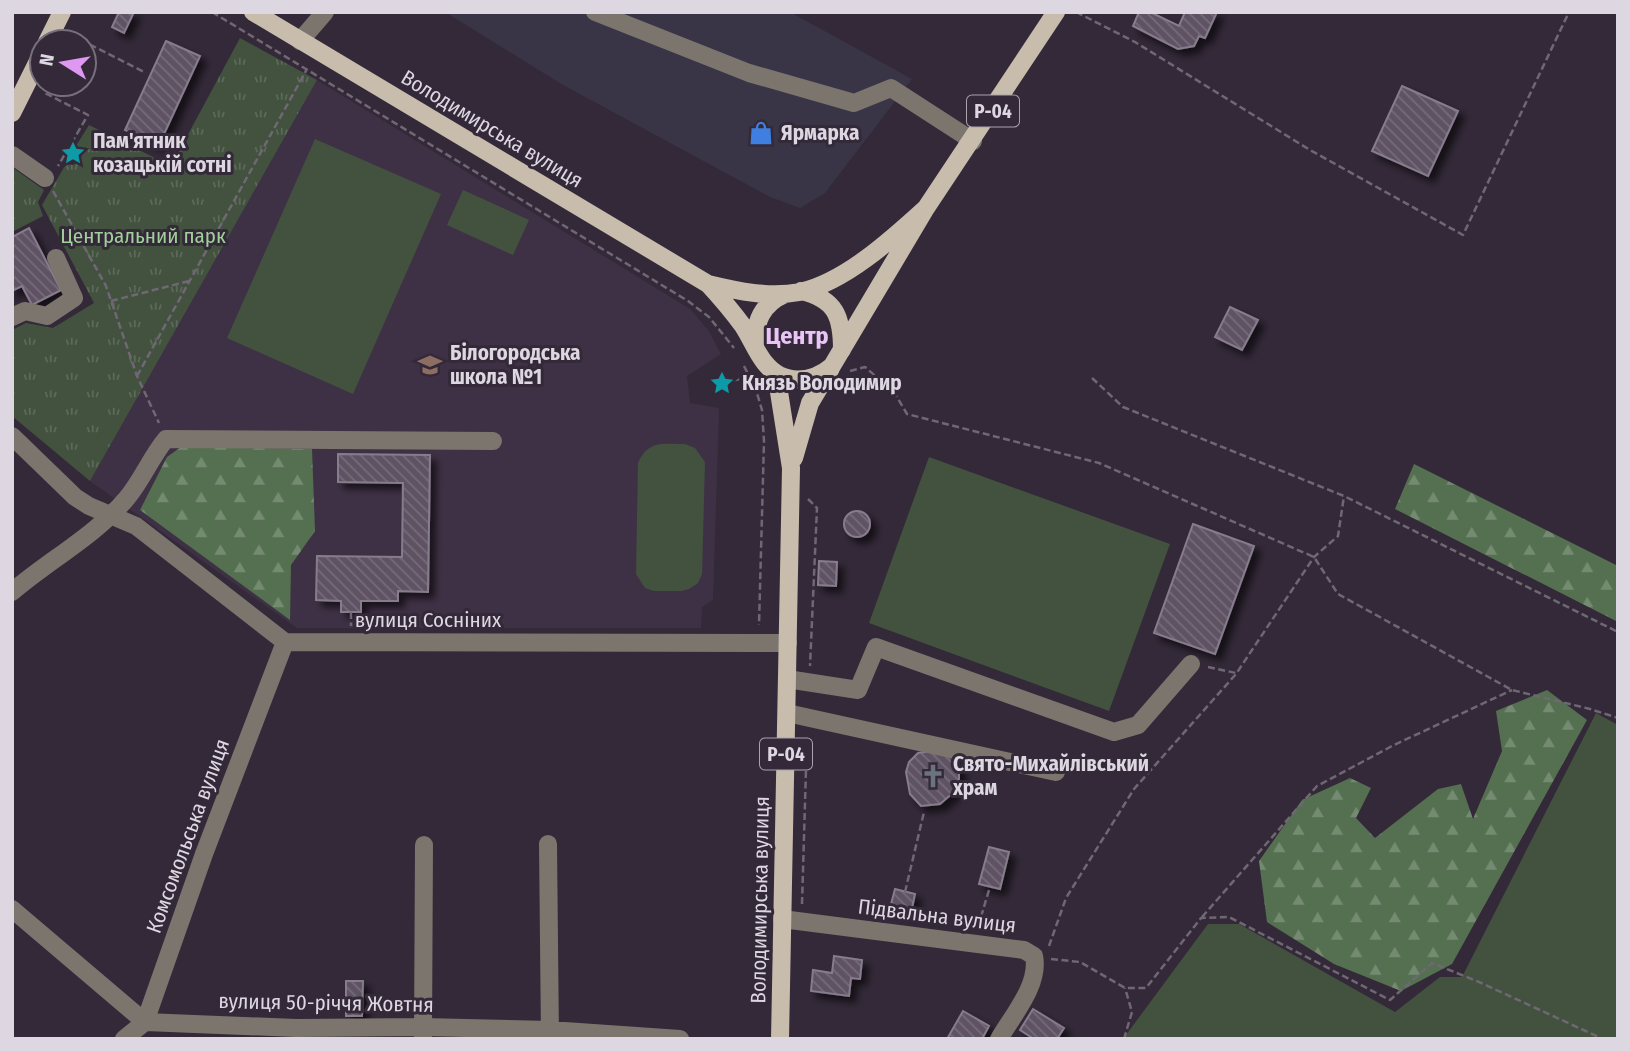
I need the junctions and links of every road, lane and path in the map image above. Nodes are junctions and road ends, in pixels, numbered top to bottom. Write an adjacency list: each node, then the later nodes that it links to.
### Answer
1 (62, 12): 9 (main road)
2 (212, 12): 13 (path)
3 (253, 12): 10 (main road, Володимирська вулиця)
4 (596, 12): 18 (street)
5 (1076, 12): 6 (path)
6 (1569, 12)
7 (1054, 13): 18 (main road, Р-04)
8 (321, 15): 10 (street)
9 (54, 28)
10 (300, 41): 12 (main road, Володимирська вулиця)
11 (98, 49): 14 (path)
12 (317, 52): 13 (path); 24 (main road, Володимирська вулиця)
13 (307, 69): 23 (path); 34 (path)
14 (146, 73)
15 (28, 81): 17 (main road)
16 (55, 98): 20 (path)
17 (12, 113)
18 (973, 141): 21 (main road, Р-04)
19 (12, 155): 20 (street)
20 (46, 178): 26 (path)
21 (926, 208): 25 (main road, Р-04); 29 (main road, Р-04)
22 (56, 258): 27 (street)
23 (189, 281): 26 (path); 33 (path)
24 (708, 284): 25 (main road); 28 (main road)
25 (795, 292): 28 (main road, Р-04); 29 (main road)
26 (111, 301): 33 (path)
27 (12, 317)
28 (756, 346): 32 (main road, Р-04)
29 (842, 350): 30 (main road, Р-04)
30 (832, 366): 32 (main road); 40 (main road, Володимирська вулиця / Р-04)
31 (864, 367): 43 (path)
32 (776, 373): 40 (main road, Володимирська вулиця / Р-04)
33 (137, 376): 38 (path)
34 (750, 377): 36 (path); 47 (path)
35 (1092, 378): 41 (path)
36 (722, 383)
37 (12, 436): 42 (street)
38 (166, 439): 39 (street); 42 (street)
39 (493, 441)
40 (791, 468): 48 (main road, Володимирська вулиця / Р-04)
41 (1345, 496): 43 (path); 45 (path)
42 (110, 515): 44 (street); 46 (street)
43 (1314, 557): 50 (path); 52 (path)
44 (12, 592)
45 (1618, 632)
46 (285, 642): 47 (street, вулиця Сосніних); 67 (street, Комсомольська вулиця)
47 (759, 643): 48 (street, вулиця Сосніних)
48 (788, 643): 51 (main road, Володимирська вулиця / Р-04)
49 (1191, 664): 50 (path); 51 (street)
50 (1236, 674): 65 (path)
51 (787, 679): 53 (main road, Володимирська вулиця / Р-04)
52 (1512, 690): 54 (path); 62 (path)
53 (787, 713): 55 (street); 63 (main road, Володимирська вулиця / Р-04)
54 (1618, 718)
55 (1056, 772)
56 (924, 813): 60 (path)
57 (548, 844): 70 (street)
58 (424, 845): 68 (street)
59 (989, 890): 64 (path)
60 (905, 892)
61 (12, 909): 67 (street)
62 (1201, 918): 66 (path); 76 (path)
63 (782, 919): 64 (street, Підвальна вулиця); 73 (main road, Володимирська вулиця / Р-04)
64 (974, 944): 65 (street, Підвальна вулиця)
65 (1040, 957): 66 (path); 74 (street, Підвальна вулиця)
66 (1125, 988): 75 (path)
67 (148, 1030): 69 (street, вулиця 50-річчя Жовтня); 71 (street)
68 (423, 1033): 69 (street, вулиця 50-річчя Жовтня); 70 (street, вулиця 50-річчя Жовтня)
69 (296, 1034)
70 (550, 1034): 72 (street, вулиця 50-річчя Жовтня)
71 (124, 1039)
72 (680, 1039)
73 (780, 1039)
74 (999, 1039)
75 (1124, 1039)
76 (1603, 1039)

